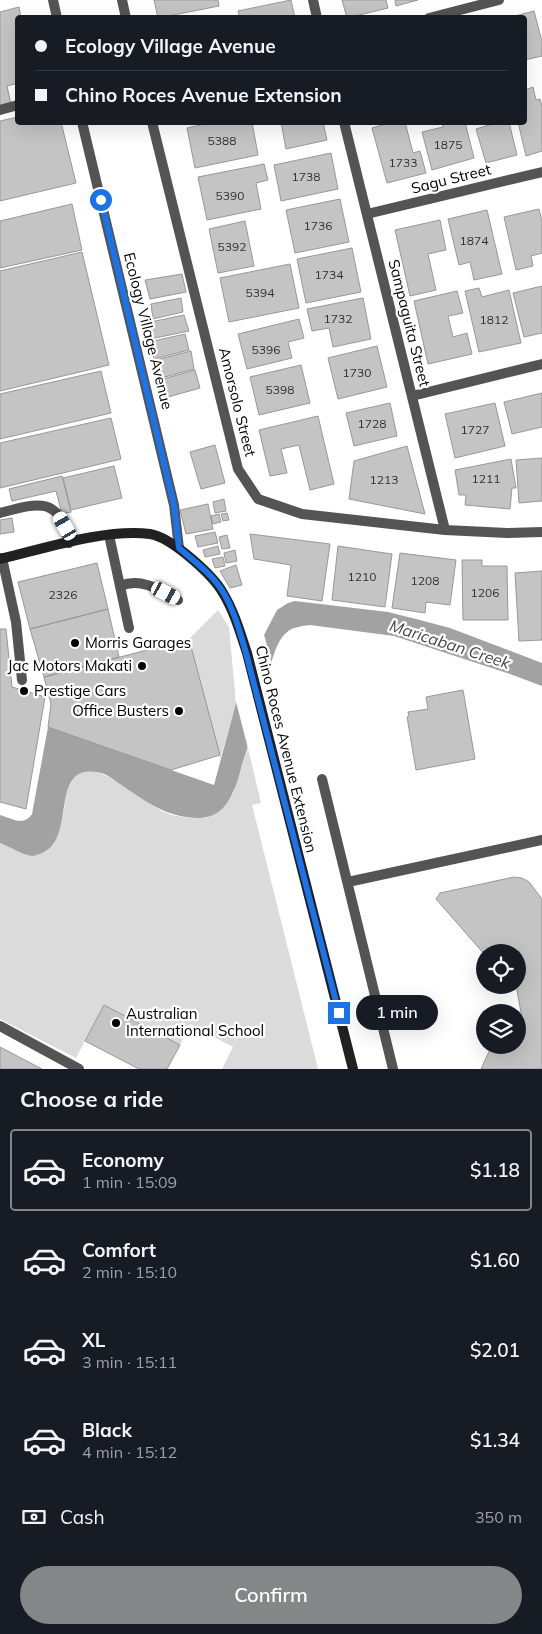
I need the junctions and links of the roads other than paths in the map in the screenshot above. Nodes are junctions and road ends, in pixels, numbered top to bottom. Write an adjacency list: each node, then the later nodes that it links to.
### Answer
1 (53, 0): 5 (street)
2 (122, 0): 6 (street)
3 (313, 0): 7 (street)
4 (499, 0): 8 (street)
5 (56, 15)
6 (125, 15)
7 (316, 15)
8 (441, 15)
9 (15, 106): 10 (street)
10 (0, 110)
11 (83, 125): 23 (street, Ecology Village Avenue)
12 (153, 125): 19 (street, Amorsolo Street)
13 (345, 125): 15 (street, Sampaguita Street)
14 (542, 172): 15 (street, Sagu Street)
15 (366, 214): 17 (street, Sampaguita Street)
16 (542, 364): 17 (street)
17 (412, 396): 19 (street, Sampaguita Street)
18 (0, 513): 22 (street)
19 (445, 530): 20 (street, Amorsolo Street)
20 (542, 532)
21 (109, 535): 22 (main road, Chino Roces Avenue Extension); 23 (main road, Chino Roces Avenue Extension); 25 (street)
22 (69, 543): 24 (main road, Chino Roces Avenue Extension)
23 (179, 548): 35 (main road, Chino Roces Avenue Extension)
24 (1, 559): 26 (street)
25 (120, 586): 27 (street); 28 (street)
26 (5, 594): 29 (street)
27 (178, 600)
28 (129, 628)
29 (22, 680)
30 (322, 779): 32 (street)
31 (542, 840): 32 (street)
32 (348, 882): 36 (street)
33 (0, 1026): 34 (street)
34 (79, 1069)
35 (353, 1069)
36 (393, 1069)

